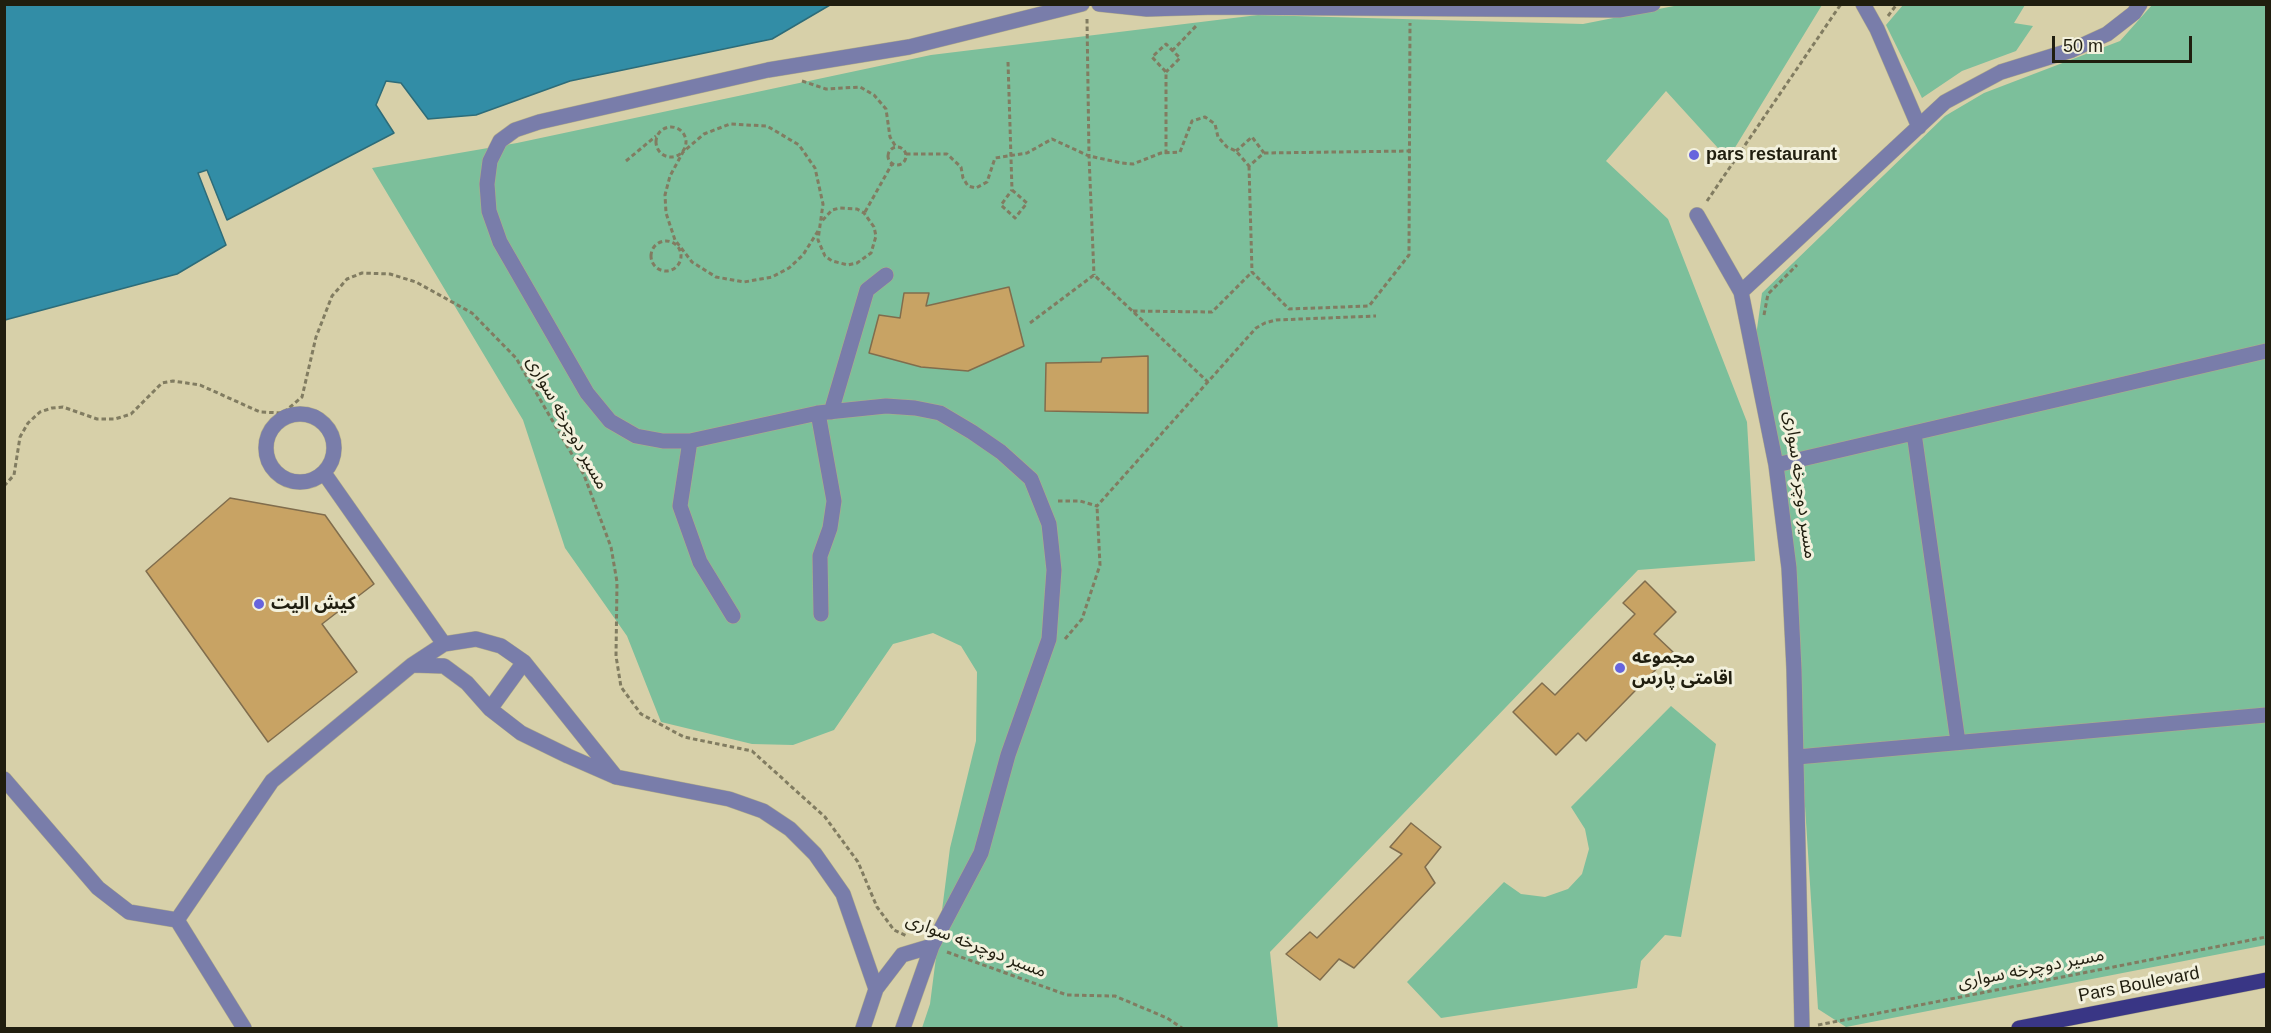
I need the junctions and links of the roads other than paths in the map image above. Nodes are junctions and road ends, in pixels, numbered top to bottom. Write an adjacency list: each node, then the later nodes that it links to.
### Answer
1 (1099, 4): 2 (street)
2 (1653, 4)
3 (1863, 4): 6 (street)
4 (2140, 4): 6 (street)
5 (1085, 10): 13 (street)
6 (1919, 127): 9 (street)
7 (1697, 215): 9 (street)
8 (886, 275): 11 (street)
9 (1741, 292): 14 (street)
10 (2266, 351): 12 (street)
11 (825, 412): 13 (street); 16 (street); 28 (street)
12 (1914, 433): 14 (street); 23 (street)
13 (690, 441): 17 (street)
14 (1776, 465): 24 (street)
15 (324, 473): 15 (street); 18 (street)
16 (821, 614)
17 (733, 616)
18 (444, 644): 19 (street); 20 (street)
19 (524, 662): 21 (street); 25 (street)
20 (412, 665): 21 (street); 27 (street)
21 (490, 709): 25 (street)
22 (2266, 715): 23 (street)
23 (1958, 742): 24 (street)
24 (1797, 757): 31 (street)
25 (616, 777): 30 (street)
26 (4, 779): 27 (street)
27 (177, 921): 32 (street)
28 (932, 946): 30 (street); 34 (street)
29 (2266, 980): 35 (main road, Pars Boulevard)
30 (876, 989): 33 (street)
31 (1802, 1028)
32 (244, 1029)
33 (863, 1029)
34 (903, 1029)
35 (2019, 1029)

